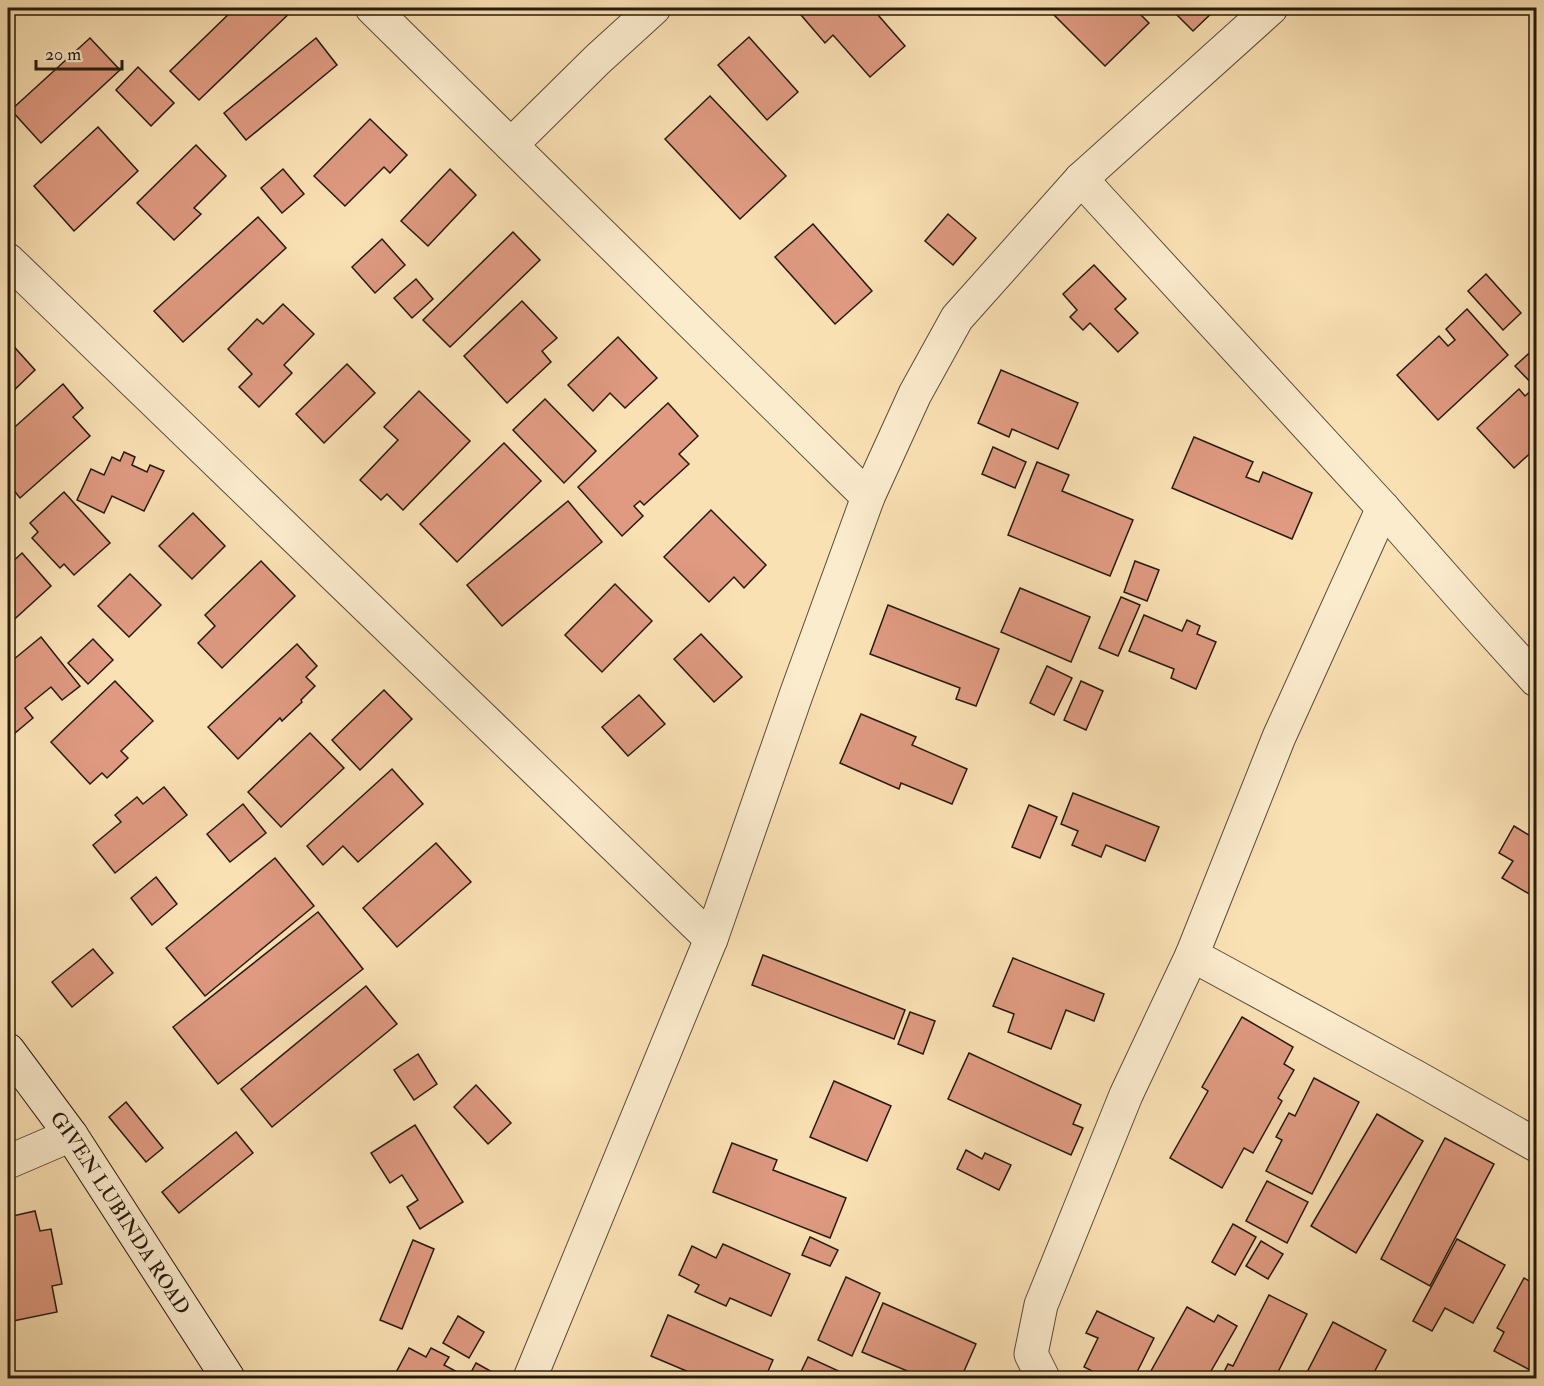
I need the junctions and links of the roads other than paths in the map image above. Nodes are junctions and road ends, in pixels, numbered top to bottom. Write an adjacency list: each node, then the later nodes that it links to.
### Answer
1 (372, 8): 4 (street)
2 (654, 8): 4 (street)
3 (1271, 8): 5 (street)
4 (511, 145): 7 (street)
5 (1082, 179): 7 (street); 8 (street)
6 (8, 260): 10 (street)
7 (868, 497): 10 (street)
8 (1383, 508): 9 (street); 11 (street)
9 (1536, 680)
10 (711, 939): 17 (street)
11 (1192, 955): 14 (street); 18 (street)
12 (8, 1050): 13 (street, GIVEN LUBINDA ROAD)
13 (71, 1135): 15 (street); 16 (street, GIVEN LUBINDA ROAD)
14 (1536, 1145)
15 (8, 1162)
16 (228, 1378)
17 (530, 1378)
18 (1043, 1378)

